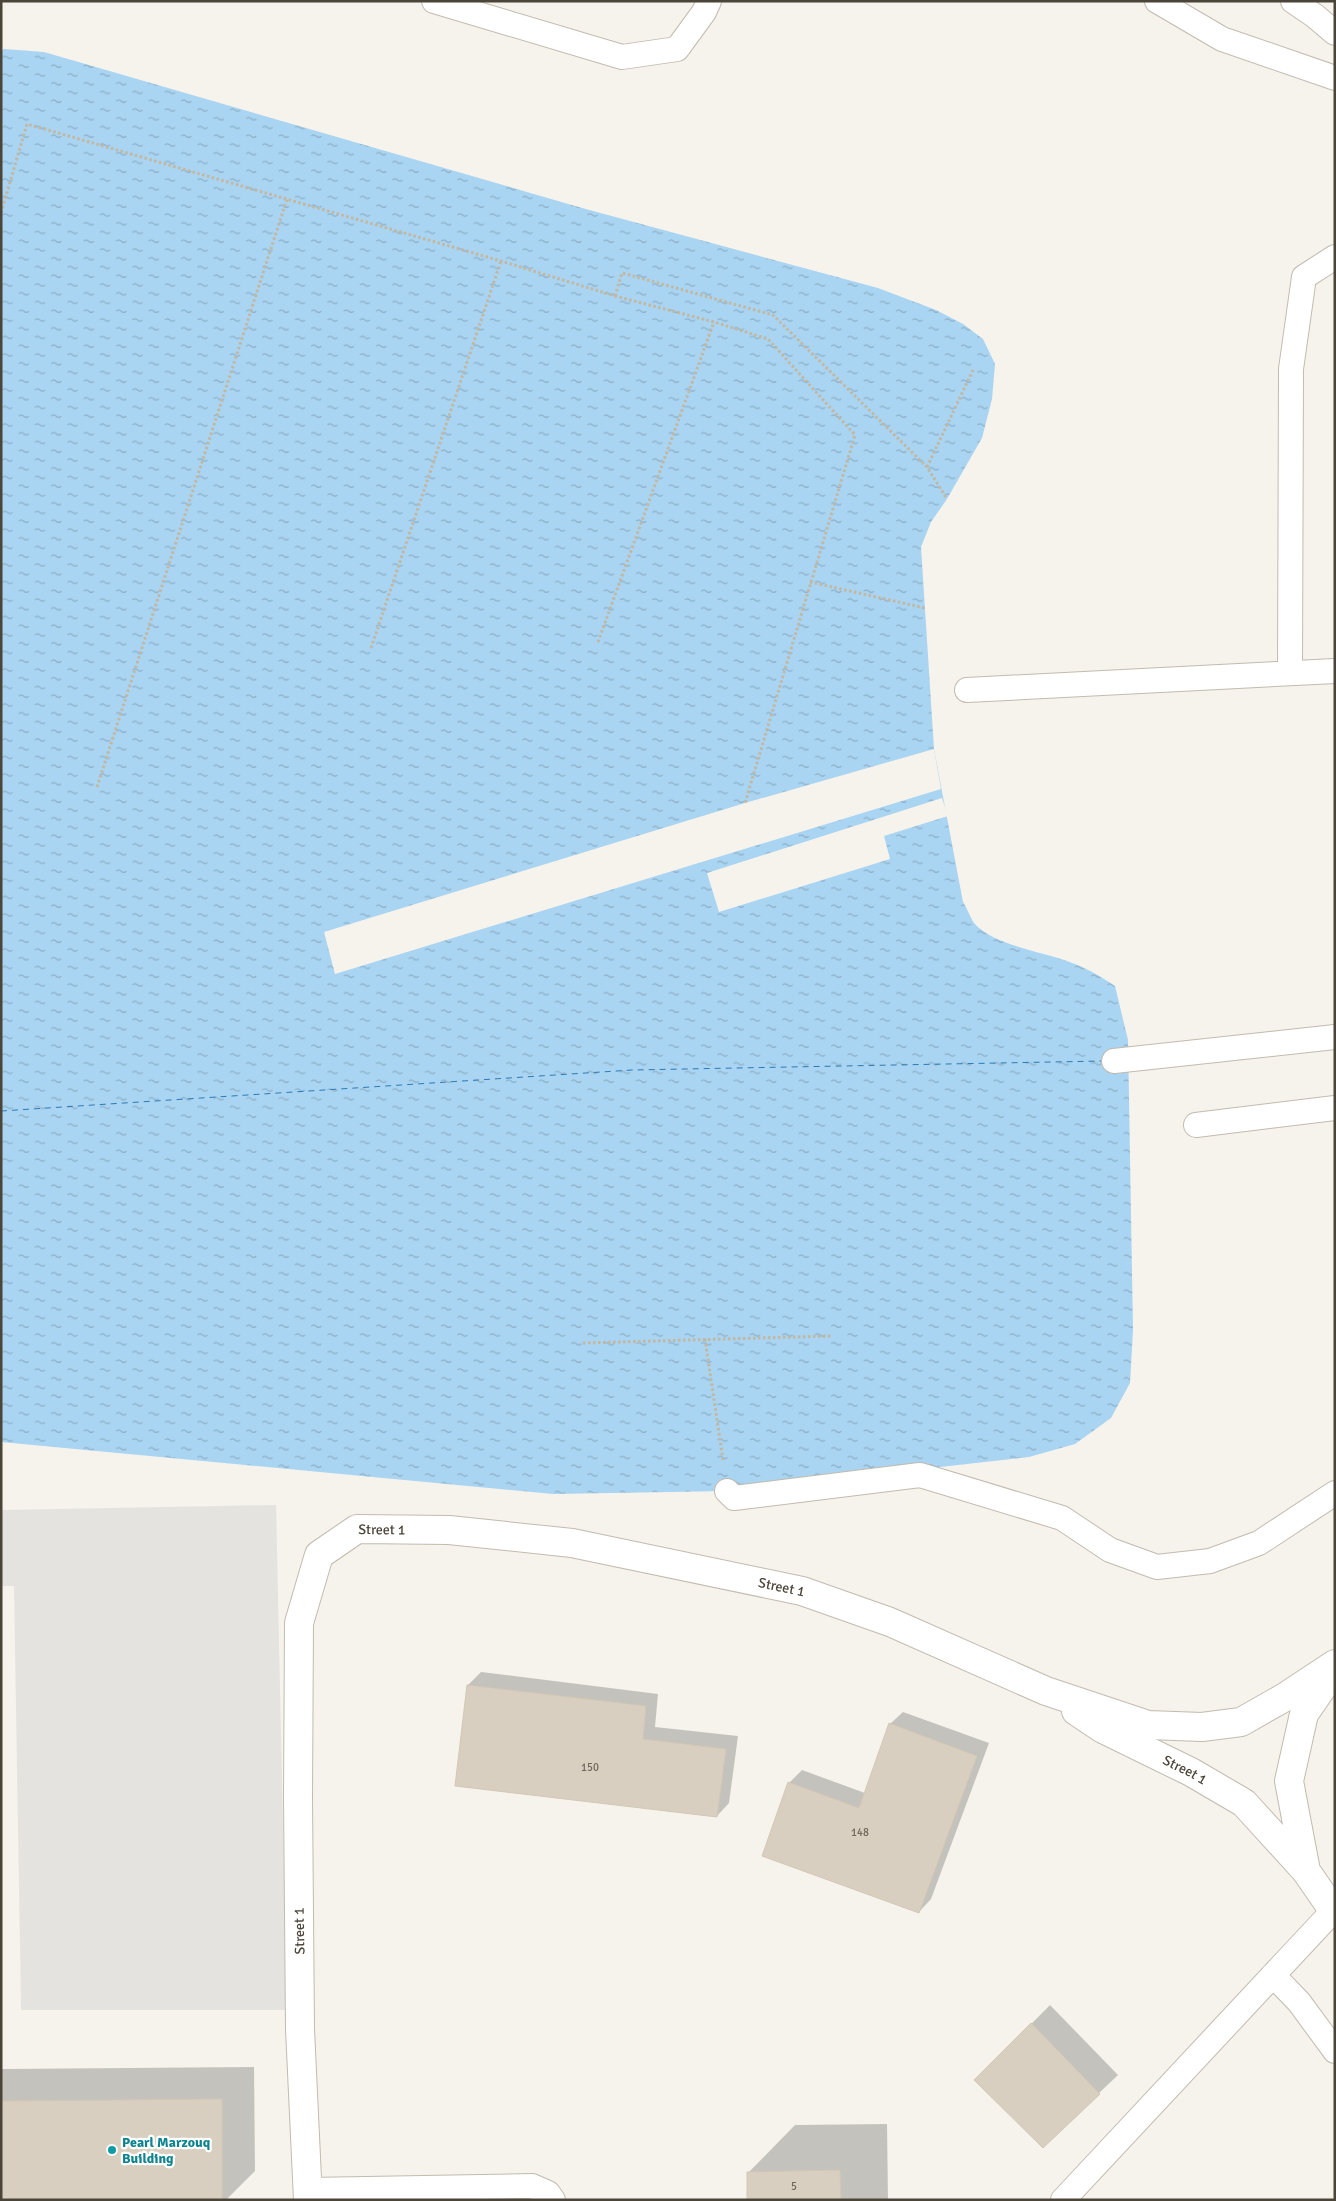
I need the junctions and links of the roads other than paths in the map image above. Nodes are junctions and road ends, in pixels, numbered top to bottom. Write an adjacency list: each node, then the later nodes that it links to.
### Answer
1 (434, 1): 5 (lane)
2 (709, 1): 5 (lane)
3 (1157, 1): 7 (lane)
4 (1293, 1): 6 (lane)
5 (464, 6)
6 (1335, 33)
7 (1335, 78)
8 (1335, 257): 10 (lane)
9 (1335, 671): 10 (lane)
10 (1290, 672): 11 (lane)
11 (967, 690)
12 (1335, 1037): 13 (lane)
13 (1114, 1061)
14 (1335, 1108): 15 (lane)
15 (1196, 1125)
16 (727, 1491): 17 (lane)
17 (1335, 1493)
18 (1335, 1664): 20 (street, Street 1)
19 (1335, 1669): 21 (street)
20 (1046, 1691): 21 (street, Street 1); 25 (street, Street 1)
21 (1306, 1871): 22 (street)
22 (1334, 1912): 23 (lane)
23 (1273, 1975): 24 (lane); 27 (lane)
24 (1335, 2051)
25 (308, 2195): 26 (lane)
26 (554, 2200)
27 (1064, 2200)

